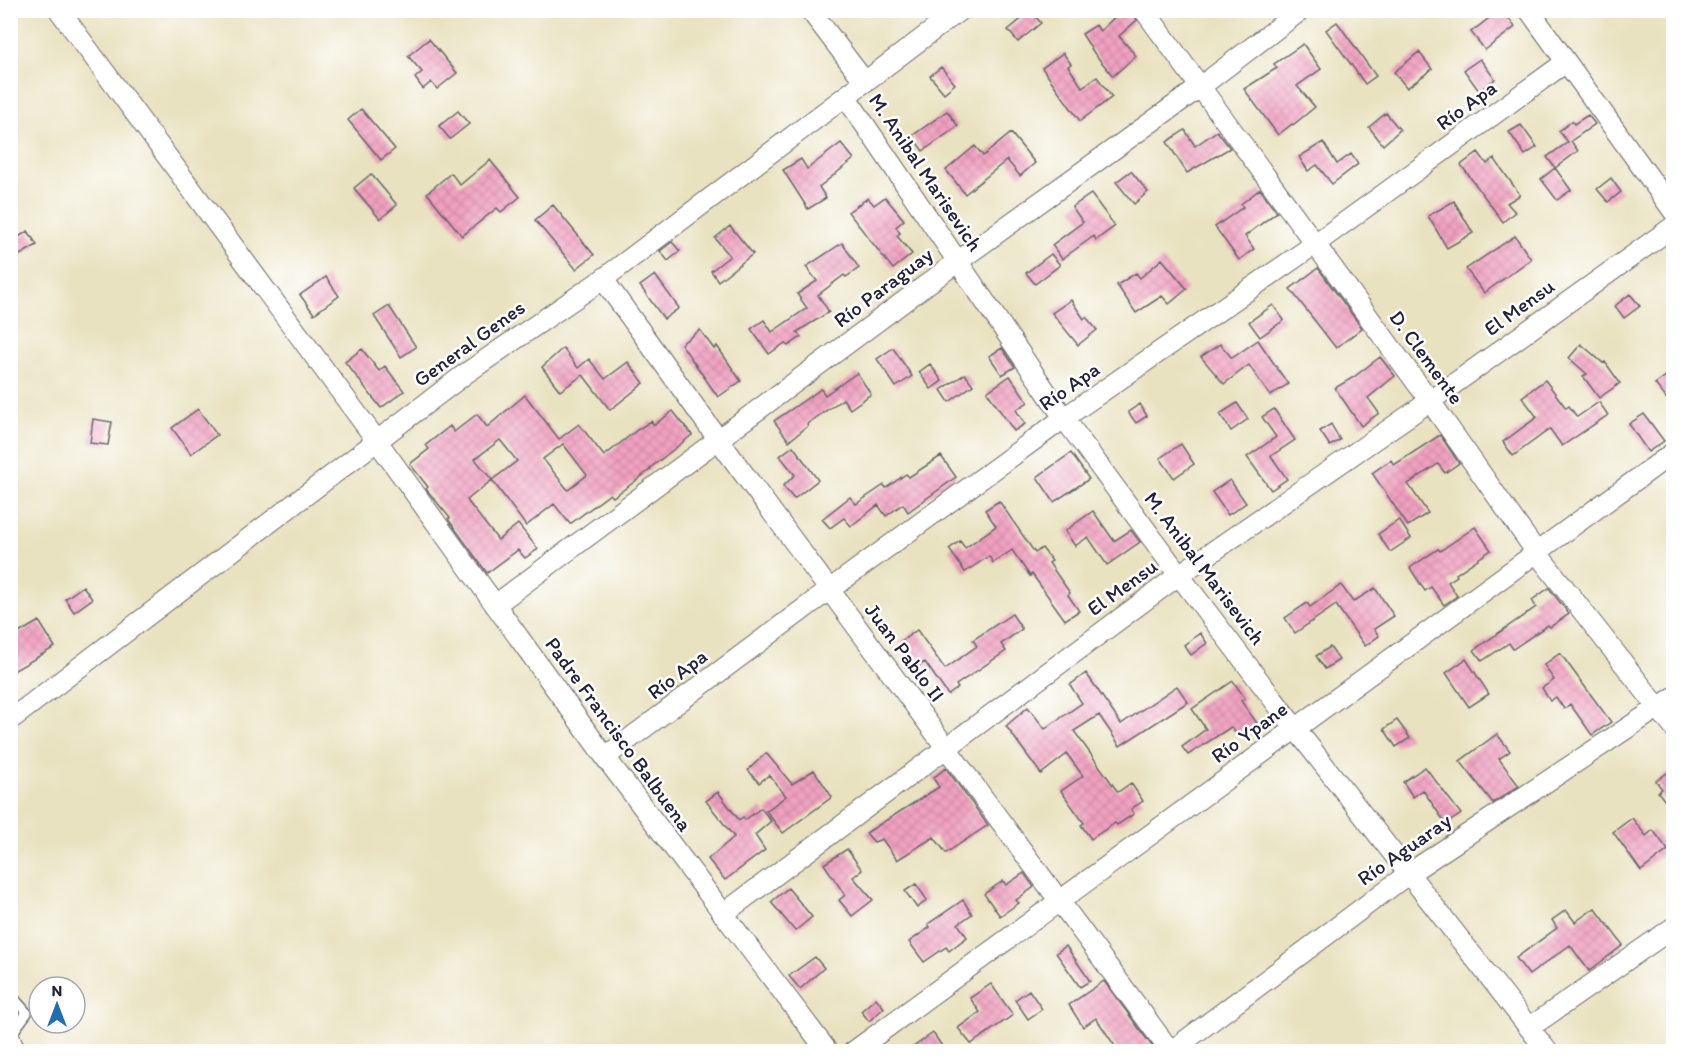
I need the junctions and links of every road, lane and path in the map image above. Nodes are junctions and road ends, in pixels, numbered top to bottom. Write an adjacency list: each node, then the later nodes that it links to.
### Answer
1 (59, 10): 19 (street, Padre Francisco Balbuena)
2 (810, 10): 8 (street)
3 (960, 10): 8 (street, General Genes)
4 (1144, 10): 9 (street, D. Clemente)
5 (1301, 10): 9 (street, Río Paraguay)
6 (1529, 10): 7 (street)
7 (1566, 62): 11 (street); 13 (street, Río Apa)
8 (865, 82): 10 (street, General Genes)
9 (1200, 87): 13 (street, D. Clemente); 14 (street, Río Paraguay)
10 (846, 97): 14 (street, M. Anibal Marisevich); 15 (street, General Genes)
11 (1674, 212)
12 (1674, 226): 16 (street, El Mensu)
13 (1314, 244): 16 (street, D. Clemente); 17 (street, Río Apa)
14 (957, 262): 17 (street, M. Anibal Marisevich); 18 (street, Río Paraguay)
15 (603, 279): 18 (street, Juan Pablo II); 19 (street, General Genes)
16 (1430, 401): 21 (street, D. Clemente); 22 (street, El Mensu)
17 (1064, 418): 22 (street, M. Anibal Marisevich); 23 (street, Río Apa)
18 (718, 439): 23 (street, Juan Pablo II); 24 (street, Río Paraguay)
19 (377, 441): 24 (street, Padre Francisco Balbuena); 26 (street, General Genes)
20 (1674, 452): 21 (street, Río Ypane)
21 (1537, 553): 25 (street, D. Clemente); 27 (street, Río Ypane)
22 (1179, 575): 27 (street, M. Anibal Marisevich); 29 (street, El Mensu)
23 (829, 590): 29 (street, Juan Pablo II); 30 (street, Río Apa)
24 (495, 605): 30 (street, Padre Francisco Balbuena)
25 (1666, 703): 28 (street, D. Clemente); 31 (street, Río Aguaray)
26 (10, 720)
27 (1295, 728): 31 (street, M. Anibal Marisevich); 32 (street, Río Ypane)
28 (1674, 728)
29 (946, 747): 32 (street, Juan Pablo II); 33 (street, El Mensu)
30 (605, 757): 33 (street, Padre Francisco Balbuena)
31 (1408, 874): 36 (street, M. Anibal Marisevich); 37 (street, Río Aguaray)
32 (1058, 900): 37 (street, Juan Pablo II); 40 (street, Río Ypane)
33 (723, 914): 39 (street, Padre Francisco Balbuena)
34 (1674, 927): 36 (street)
35 (10, 994): 38 (lane)
36 (1529, 1028): 41 (street, M. Anibal Marisevich)
37 (1170, 1051)
38 (21, 1052)
39 (828, 1052)
40 (853, 1052)
41 (1548, 1052)

